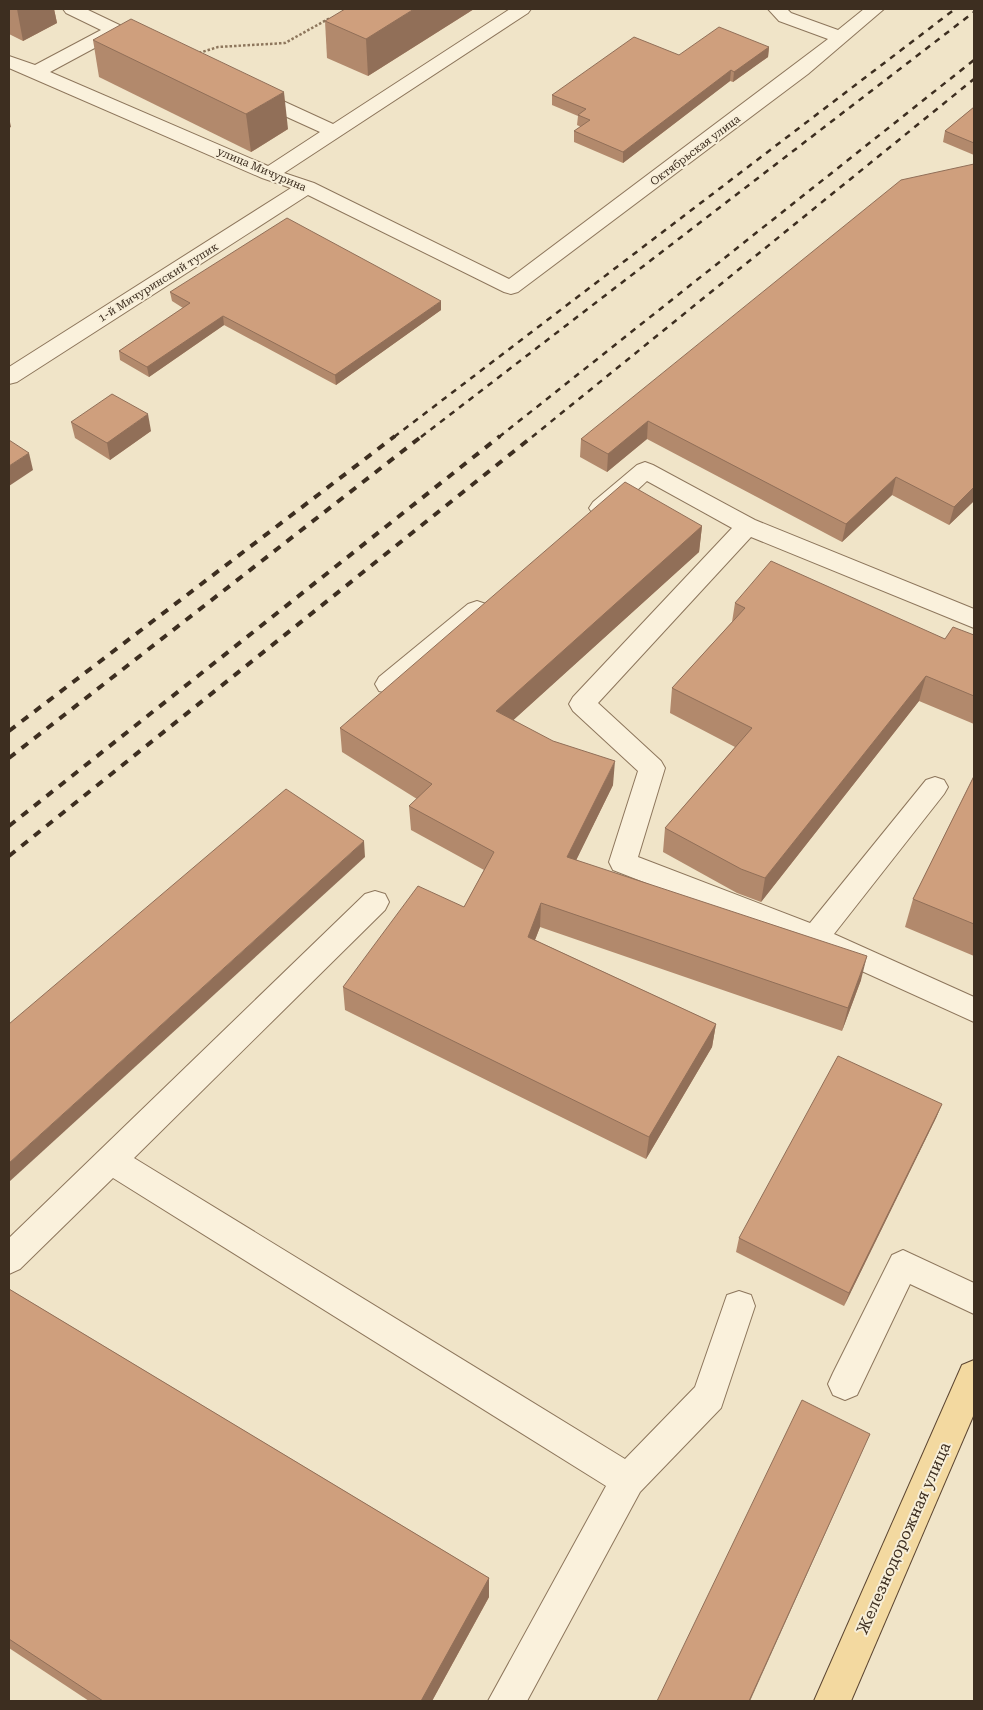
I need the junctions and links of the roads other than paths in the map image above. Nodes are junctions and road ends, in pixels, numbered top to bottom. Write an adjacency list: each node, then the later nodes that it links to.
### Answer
1 (72, 9): 5 (street)
2 (522, 9): 11 (street)
3 (777, 9): 6 (street)
4 (875, 9): 6 (street, Октябрьская улица)
5 (114, 30): 7 (street); 9 (street)
6 (841, 37): 14 (street, Октябрьская улица)
7 (180, 60)
8 (9, 61): 9 (street, улица Мичурина)
9 (36, 72): 12 (street, улица Мичурина)
10 (234, 85): 11 (street)
11 (332, 131): 12 (street)
12 (269, 174): 13 (street, улица Мичурина)
13 (307, 188): 14 (street, улица Мичурина); 15 (street, 1-й Мичуринский тупик)
14 (511, 288)
15 (9, 377)
16 (585, 521): 17 (street)
17 (747, 526): 19 (street); 23 (street)
18 (494, 596): 20 (street)
19 (974, 619)
20 (388, 684)
21 (935, 787): 23 (street)
22 (375, 902): 25 (street)
23 (815, 937): 24 (street)
24 (974, 1010)
25 (111, 1160): 26 (street); 31 (street)
26 (9, 1259)
27 (974, 1299): 30 (street)
28 (739, 1306): 31 (street)
29 (974, 1376): 33 (main road, Железнодорожная улица)
30 (845, 1384)
31 (628, 1480): 32 (street)
32 (507, 1701)
33 (832, 1701)

